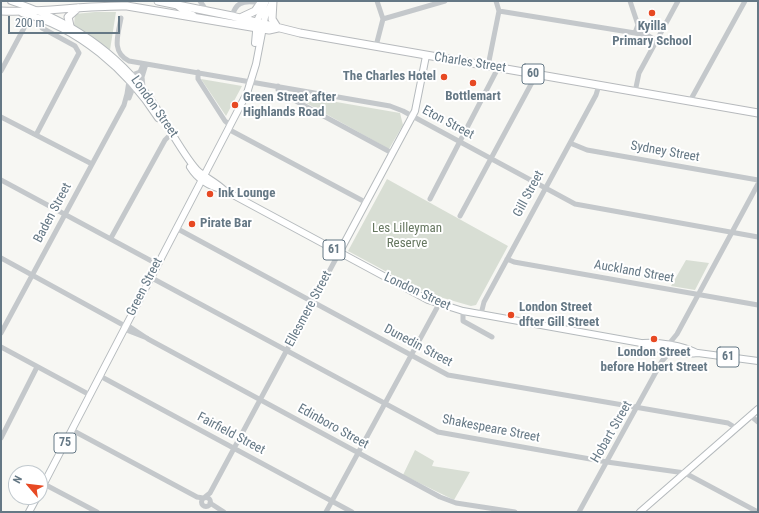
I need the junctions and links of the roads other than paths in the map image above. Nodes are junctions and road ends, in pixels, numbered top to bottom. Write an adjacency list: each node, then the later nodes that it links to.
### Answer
1 (11, 1): 21 (main road, London Street / 61)
2 (158, 1): 13 (highway, Charles Street / 60)
3 (181, 1): 16 (main road)
4 (262, 1): 25 (highway)
5 (266, 1): 28 (main road, 75)
6 (273, 1): 28 (main road, 75); 31 (highway)
7 (377, 1): 26 (street)
8 (445, 1): 26 (street)
9 (496, 1): 19 (street)
10 (630, 1): 32 (street)
11 (678, 1): 33 (street)
12 (745, 1): 52 (street)
13 (174, 2): 16 (highway, Charles Street / 60); 23 (main road)
14 (254, 2): 22 (street)
15 (203, 5): 16 (highway, Charles Street / 60); 22 (highway, Charles Street / 60)
16 (188, 6)
17 (78, 8): 21 (highway, 60); 23 (highway, Charles Street / 60); 27 (highway)
18 (1, 11): 20 (highway, 60)
19 (499, 11): 32 (street); 37 (street)
20 (19, 12): 21 (highway, 60); 43 (main road, London Street / 61)
21 (40, 12): 27 (main road, London Street / 61)
22 (232, 16): 25 (highway, Charles Street / 60)
23 (198, 17): 28 (highway, Charles Street / 60)
24 (121, 18): 36 (street, Eton Street)
25 (240, 18): 28 (highway, Charles Street / 60)
26 (383, 19): 34 (street)
27 (70, 26): 41 (main road, London Street / 61)
28 (260, 26): 31 (highway, Charles Street / 60); 44 (main road, Green Street / 75)
29 (24, 28): 39 (street)
30 (42, 28): 59 (street)
31 (278, 28): 34 (highway, Charles Street / 60)
32 (635, 33): 33 (street)
33 (657, 41): 49 (street)
34 (376, 46): 35 (highway, Charles Street / 60)
35 (426, 56): 37 (highway, Charles Street / 60); 55 (main road, Ellesmere Street)
36 (145, 64): 40 (street, Eton Street); 41 (street); 48 (street)
37 (488, 66): 38 (highway, Charles Street / 60)
38 (498, 68): 42 (highway, Charles Street / 60); 60 (street)
39 (1, 71)
40 (198, 72): 44 (street, Eton Street); 57 (street)
41 (131, 74): 47 (street); 48 (main road, London Street / 61)
42 (536, 74): 46 (highway, Charles Street / 60); 63 (street)
43 (129, 81): 47 (main road, London Street / 61); 53 (street, Baden Street)
44 (250, 82): 45 (street, Eton Street); 57 (main road, Green Street / 75)
45 (278, 86): 55 (street, Eton Street); 62 (street)
46 (599, 86): 49 (highway, Charles Street / 60); 61 (street, Gill Street)
47 (134, 87): 50 (main road, London Street / 61); 51 (street, Baden Street)
48 (143, 87): 58 (main road, London Street / 61)
49 (635, 92): 52 (highway, Charles Street / 60)
50 (140, 95): 51 (street); 58 (main road, London Street / 61)
51 (129, 98): 53 (street, Baden Street)
52 (690, 101): 54 (highway, Charles Street / 60)
53 (124, 105): 64 (street, Baden Street)
54 (757, 111)
55 (412, 116): 60 (street, Eton Street); 62 (main road, Ellesmere Street)
56 (1, 117): 59 (street)
57 (229, 127): 65 (main road, Green Street / 75); 71 (street)
58 (171, 134): 65 (main road, London Street / 61); 77 (street)
59 (36, 135): 64 (street)
60 (460, 141): 63 (street, Eton Street); 70 (street)
61 (570, 143): 67 (street, Sydney Street); 69 (street, Gill Street)
62 (392, 153): 71 (main road, Ellesmere Street)
63 (491, 158): 69 (street, Eton Street); 73 (street)
64 (92, 164): 72 (street, Baden Street)
65 (203, 178): 74 (main road, Green Street / 75); 78 (main road, London Street / 61)
66 (1, 180): 72 (street)
67 (758, 180)
68 (758, 184): 75 (street, Hobart Street)
69 (545, 188): 75 (street, Eton Street); 80 (street, Gill Street)
70 (430, 199)
71 (365, 202): 78 (main road, Ellesmere Street)
72 (65, 214): 77 (street); 82 (street, Baden Street)
73 (460, 216)
74 (176, 228): 81 (main road, Green Street / 75); 85 (street, Dunedin Street)
75 (732, 232): 76 (street, Eton Street); 84 (street, Hobart Street)
76 (758, 237)
77 (111, 238): 81 (street)
78 (339, 253): 85 (street, Ellesmere Street); 86 (main road, London Street / 61)
79 (1, 258): 82 (street, Edinboro Street)
80 (507, 259): 84 (street, Auckland Street); 89 (street, Gill Street)
81 (157, 264): 83 (main road, Green Street / 75)
82 (32, 276): 90 (street, Edinboro Street); 91 (street, Baden Street)
83 (150, 277): 90 (main road, Green Street / 75); 96 (street, Shakespeare Street)
84 (699, 295): 87 (street, Auckland Street); 92 (street, Hobart Street)
85 (312, 302): 96 (street, Ellesmere Street); 97 (street, Dunedin Street)
86 (439, 304): 88 (main road, London Street / 61); 97 (street)
87 (758, 305)
88 (463, 311): 89 (main road, London Street / 61); 93 (street, London Street)
89 (480, 314): 95 (main road, London Street / 61)
90 (125, 326): 100 (main road, Green Street / 75); 102 (street, Edinboro Street)
91 (1, 332)
92 (677, 334): 95 (street, Hobart Street); 95 (street, Hobart Street)
93 (492, 337)
94 (1, 347): 99 (street)
95 (670, 348): 98 (main road, London Street / 61); 104 (street, Hobart Street)
96 (286, 351): 102 (street, Ellesmere Street); 103 (street, Shakespeare Street)
97 (412, 356): 103 (street); 104 (street, Dunedin Street)
98 (758, 361)
99 (37, 367): 101 (street); 110 (street)
100 (100, 376): 101 (main road, Green Street / 75); 111 (street, Fairfield Street)
101 (90, 395): 108 (main road, Green Street / 75)
102 (260, 399): 111 (street, Ellesmere Street); 112 (street, Edinboro Street)
103 (385, 404): 112 (street); 113 (street, Shakespeare Street)
104 (638, 409): 109 (street, Dunedin Street); 113 (street, Hobart Street)
105 (758, 409): 106 (main road)
106 (750, 416): 107 (street); 109 (main road)
107 (758, 422)
108 (72, 430): 115 (main road, Green Street / 75); 118 (street)
109 (734, 430): 114 (main road)
110 (1, 438)
111 (234, 448): 117 (street, Fairfield Street); 118 (street, Ellesmere Street)
112 (359, 453): 117 (street); 124 (street, Edinboro Street)
113 (607, 462): 114 (street, Shakespeare Street); 125 (street, Hobart Street)
114 (685, 473): 119 (street, Shakespeare Street); 126 (main road)
115 (48, 476)
116 (48, 486): 120 (street)
117 (332, 501): 122 (street); 123 (street, Fairfield Street)
118 (205, 503): 121 (street)
119 (748, 506): 127 (street); 128 (street, Shakespeare Street)
120 (97, 512)
121 (224, 512)
122 (326, 512)
123 (352, 512)
124 (516, 512)
125 (579, 512)
126 (640, 512)
127 (745, 512)
128 (758, 512)

